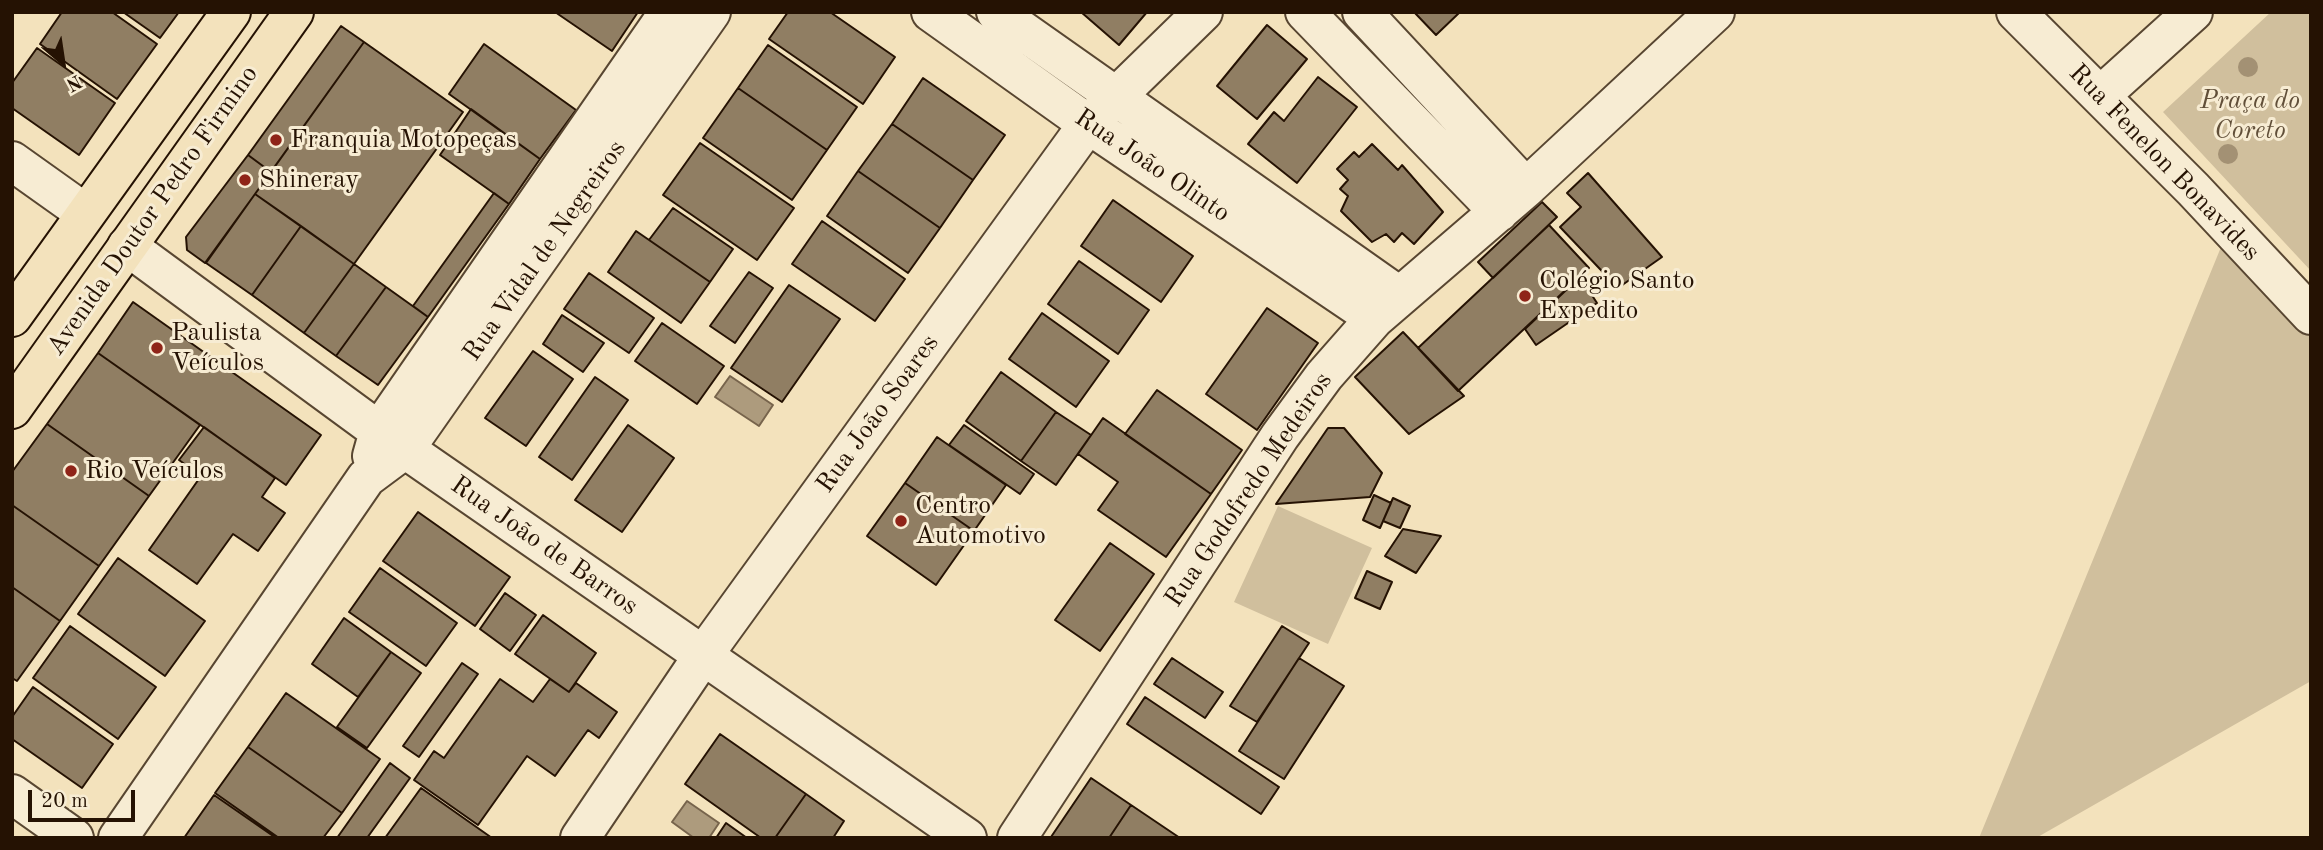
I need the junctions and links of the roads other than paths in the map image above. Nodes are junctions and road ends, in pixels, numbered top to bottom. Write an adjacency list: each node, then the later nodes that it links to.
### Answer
1 (231, 12): 17 (main road, Avenida Doutor Pedro Firmino)
2 (294, 12): 18 (main road, Avenida Doutor Pedro Firmino)
3 (668, 12): 23 (street, Rua Vidal de Negreiros)
4 (712, 12): 23 (street, Rua Vidal de Negreiros)
5 (931, 12): 14 (street, Rua João Olinto)
6 (996, 12): 14 (street, Rua João Olinto)
7 (1203, 12): 14 (street, Rua João Soares)
8 (1305, 12): 16 (street)
9 (1362, 12): 16 (street)
10 (1714, 12): 16 (street, Rua Godofredo Medeiros)
11 (2016, 12): 13 (street, Rua Fenelon Bonavides)
12 (2193, 12): 13 (street)
13 (2100, 96): 20 (street, Rua Fenelon Bonavides)
14 (1100, 110): 19 (street, Rua João Olinto); 24 (street, Rua João Soares)
15 (12, 162): 17 (street)
16 (1513, 200): 19 (street, Rua Godofredo Medeiros)
17 (85, 214): 21 (main road, Avenida Doutor Pedro Firmino)
18 (127, 246): 22 (main road, Avenida Doutor Pedro Firmino); 23 (street, Rua João de Barros)
19 (1387, 307): 30 (street, Rua Godofredo Medeiros)
20 (2311, 315)
21 (12, 317)
22 (12, 410)
23 (392, 440): 24 (street, Rua João de Barros); 27 (street, Rua Vidal de Negreiros)
24 (702, 657): 28 (street, Rua João Soares); 29 (street, Rua João de Barros)
25 (12, 794): 26 (street)
26 (74, 838)
27 (118, 838)
28 (580, 838)
29 (967, 838)
30 (1017, 838)

